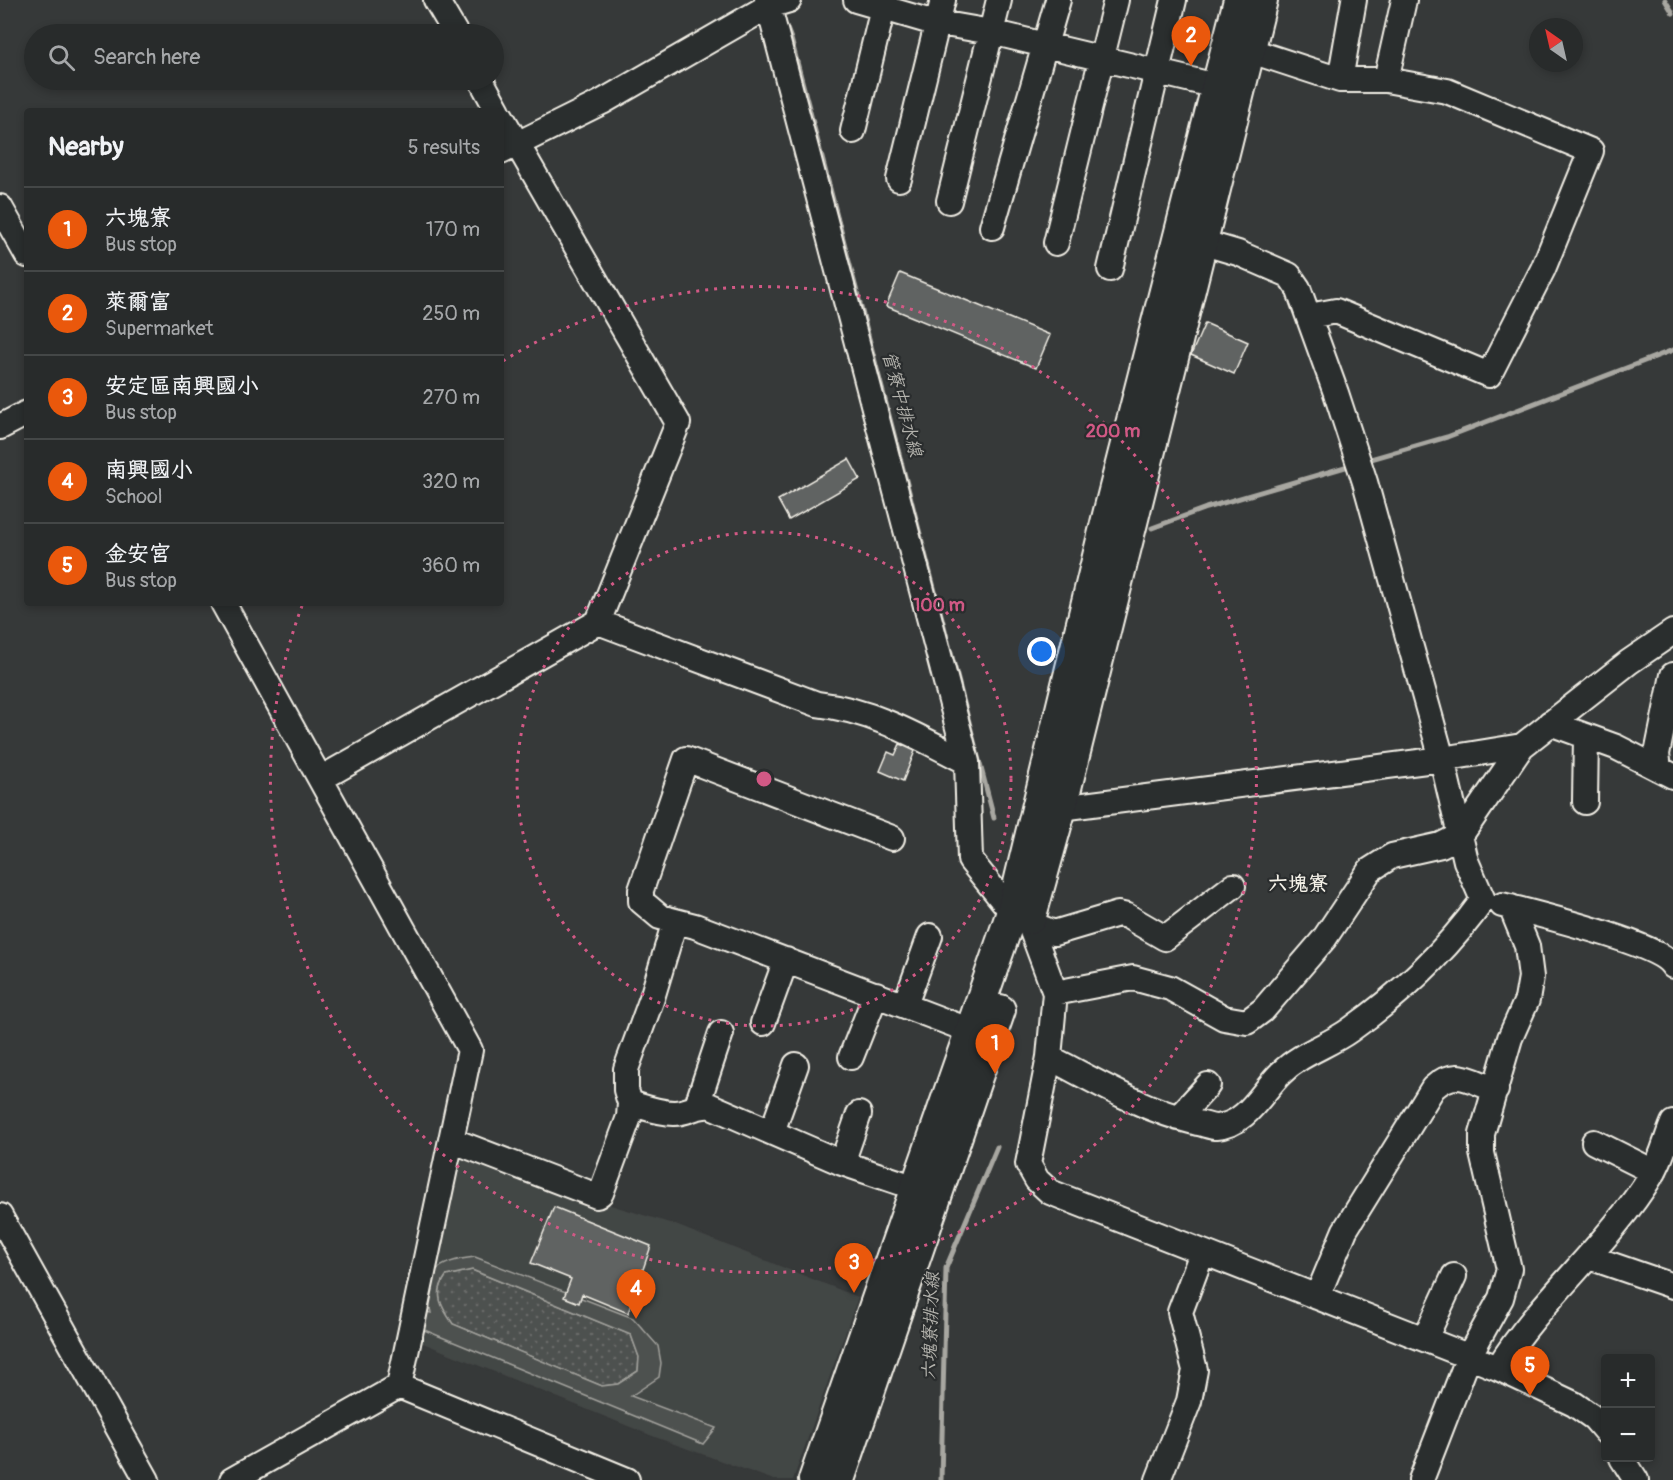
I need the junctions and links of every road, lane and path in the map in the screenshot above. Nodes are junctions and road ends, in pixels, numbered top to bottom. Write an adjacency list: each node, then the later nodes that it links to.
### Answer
1 (436, 0): 14 (street)
2 (856, 0): 12 (street)
3 (999, 0): 15 (street)
4 (1058, 0): 16 (street)
5 (1116, 0): 18 (street)
6 (1174, 0): 19 (street)
7 (1239, 0): 17 (main road)
8 (1262, 0): 17 (main road)
9 (1354, 0): 20 (street)
10 (1404, 0): 21 (street)
11 (775, 2): 27 (street); 47 (street)
12 (884, 4): 13 (street); 26 (street)
13 (941, 11): 15 (street); 28 (street)
14 (450, 24)
15 (991, 32): 16 (street); 29 (street)
16 (1047, 45): 18 (street); 31 (street)
17 (1239, 46): 20 (street); 22 (main road)
18 (1102, 59): 19 (street); 33 (street)
19 (1155, 74): 22 (street); 35 (street)
20 (1340, 80): 21 (street)
21 (1386, 80): 36 (street)
22 (1227, 89): 32 (main road)
23 (486, 90): 24 (street)
24 (496, 108)
25 (504, 128): 27 (street)
26 (853, 130)
27 (509, 148): 40 (street)
28 (898, 179)
29 (949, 201)
30 (0, 207): 34 (street)
31 (992, 227)
32 (1190, 239): 36 (street); 51 (main road); 57 (main road)
33 (1056, 243)
34 (24, 250)
35 (1110, 269)
36 (1309, 316): 46 (street)
37 (24, 415): 38 (street)
38 (0, 427)
39 (225, 606): 49 (street)
40 (598, 622): 47 (street); 49 (street)
41 (1673, 632): 43 (street)
42 (1673, 675): 48 (street)
43 (1551, 723): 44 (street); 45 (street)
44 (1586, 735): 48 (street); 50 (street)
45 (1522, 746): 46 (street); 52 (street)
46 (1442, 759): 51 (street); 52 (street)
47 (968, 762): 57 (street)
48 (1666, 772)
49 (322, 778): 79 (street)
50 (1585, 802)
51 (1061, 807): 57 (main road)
52 (1461, 835): 55 (street); 62 (street)
53 (892, 838): 58 (street)
54 (1233, 886): 57 (street)
55 (1483, 900): 56 (street); 76 (street)
56 (1511, 907): 61 (street); 72 (street)
57 (1020, 917): 62 (street); 66 (main road); 100 (main road)
58 (675, 921): 60 (street); 73 (street)
59 (930, 936): 64 (street)
60 (786, 960): 63 (street); 65 (street)
61 (1673, 966)
62 (1055, 993): 69 (street)
63 (876, 994): 64 (street); 68 (street)
64 (905, 1005): 66 (street)
65 (763, 1023)
66 (971, 1031): 83 (main road)
67 (721, 1033): 74 (street)
68 (850, 1057)
69 (1049, 1057): 76 (street); 85 (street)
70 (796, 1065): 77 (street)
71 (1208, 1085): 76 (street)
72 (1496, 1090): 89 (street); 91 (street)
73 (630, 1103): 74 (street); 79 (street)
74 (700, 1104): 77 (street)
75 (859, 1114): 81 (street)
76 (1178, 1118)
77 (772, 1132): 81 (street)
78 (1671, 1134): 82 (street)
79 (451, 1140): 93 (street)
80 (1594, 1142): 82 (street)
81 (842, 1163): 83 (street)
82 (1654, 1172): 86 (street)
83 (916, 1188): 99 (main road)
84 (0, 1216): 96 (street)
85 (1202, 1253): 89 (street); 101 (street)
86 (1589, 1257): 88 (street); 92 (street)
87 (1454, 1276): 90 (street)
88 (1673, 1286)
89 (1317, 1298): 90 (street)
90 (1425, 1339): 91 (street)
91 (1469, 1356): 92 (street); 102 (street)
92 (1498, 1368): 94 (street)
93 (399, 1386): 97 (street); 98 (street)
94 (1601, 1427)
95 (1625, 1462): 103 (street)
96 (147, 1480)
97 (232, 1480)
98 (627, 1480)
99 (814, 1480)
100 (839, 1480)
101 (1158, 1480)
102 (1421, 1480)
103 (1636, 1480)

